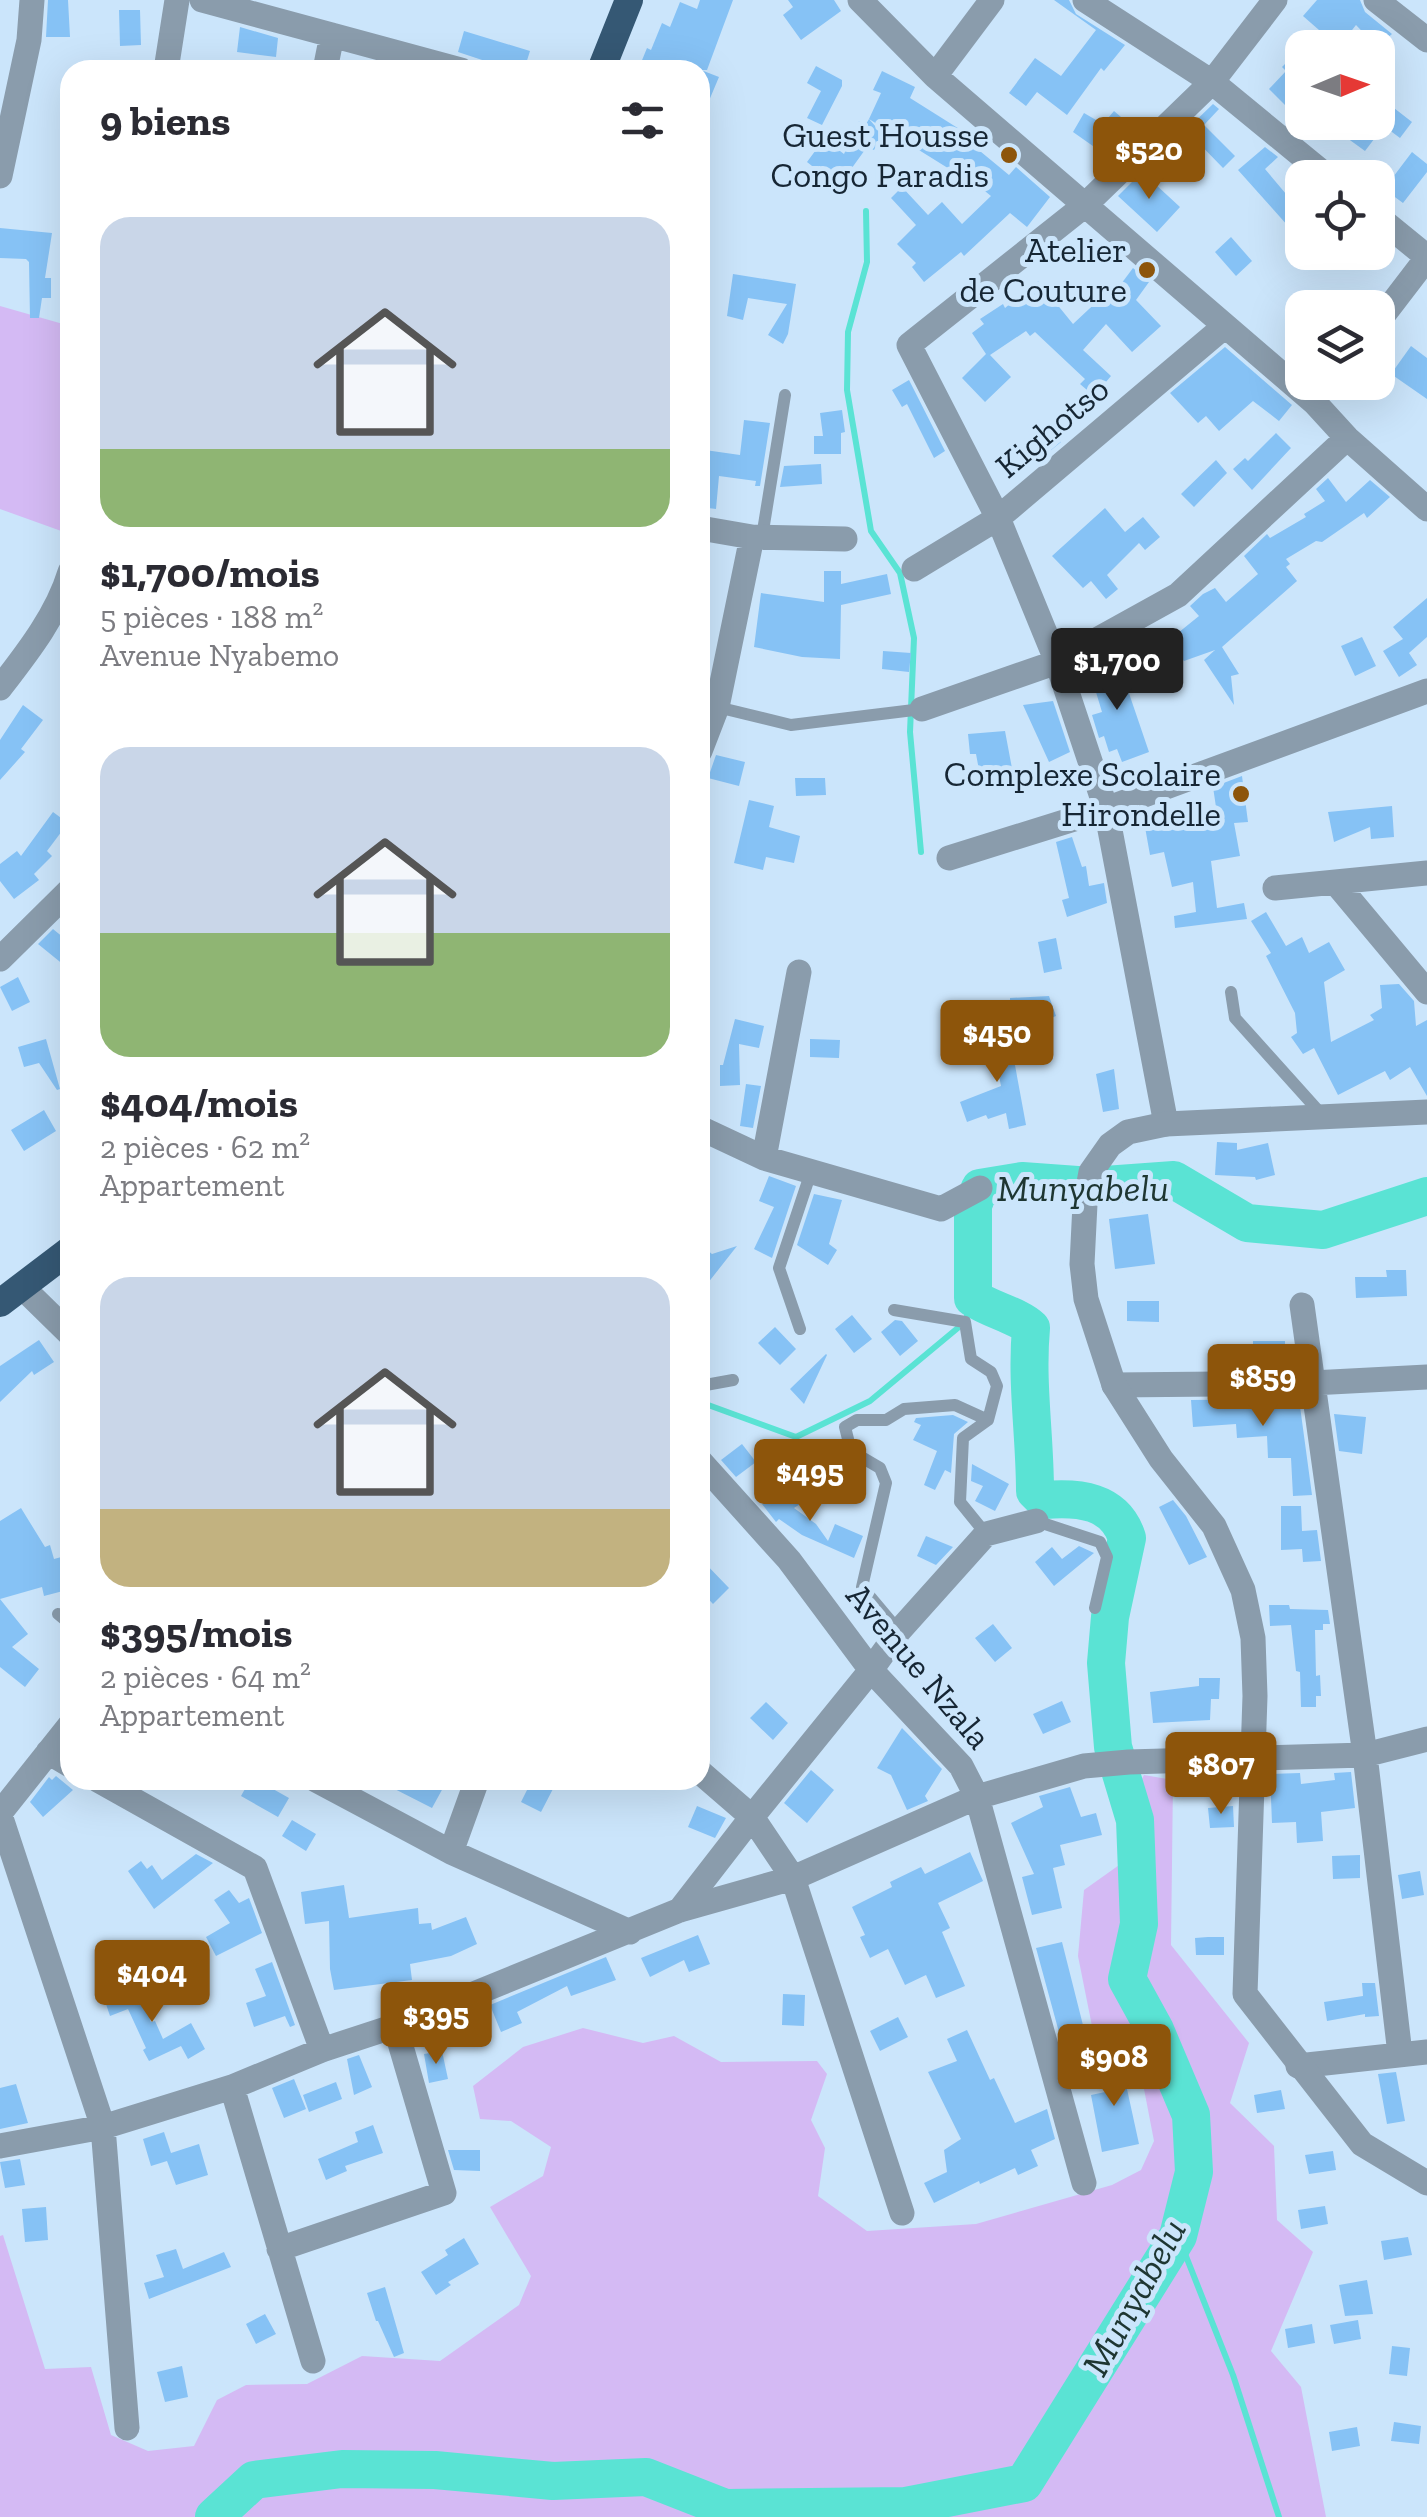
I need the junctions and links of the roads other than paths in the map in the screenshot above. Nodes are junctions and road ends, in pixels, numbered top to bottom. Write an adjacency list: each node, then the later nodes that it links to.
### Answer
1 (32, 0): 19 (street)
2 (177, 0): 12 (street)
3 (202, 0): 10 (street)
4 (630, 0): 15 (highway)
5 (860, 0): 16 (street)
6 (992, 0): 16 (street)
7 (1085, 0): 17 (street)
8 (1275, 0): 17 (street)
9 (1376, 0): 11 (street)
10 (332, 35): 13 (street); 14 (street)
11 (1427, 40)
12 (168, 60)
13 (327, 60)
14 (425, 60)
15 (606, 60)
16 (935, 76): 20 (street)
17 (1212, 82): 18 (street); 20 (street)
18 (1307, 160)
19 (0, 176)
20 (1084, 206): 24 (street); 30 (street)
21 (1395, 231): 22 (street)
22 (1427, 258): 23 (street)
23 (1395, 300)
24 (1225, 326): 25 (street); 30 (street, Kighotso)
25 (1285, 367)
26 (785, 395): 32 (lane)
27 (1327, 400): 28 (street)
28 (1347, 438): 29 (street); 36 (street)
29 (1425, 504)
30 (998, 518): 34 (street, Kighotso); 36 (street)
31 (710, 530): 32 (street)
32 (758, 537): 33 (street); 39 (street)
33 (845, 538)
34 (914, 569)
35 (60, 598): 37 (street)
36 (1057, 662): 40 (street); 42 (street)
37 (0, 688)
38 (1427, 691): 42 (street)
39 (717, 707): 40 (lane); 41 (street)
40 (916, 711)
41 (710, 725)
42 (1106, 809): 43 (street); 54 (street)
43 (949, 858)
44 (1427, 873): 45 (street)
45 (1335, 882): 46 (street); 51 (street)
46 (1276, 888)
47 (60, 900): 48 (street)
48 (0, 958)
49 (799, 972): 56 (street)
50 (1231, 992): 53 (lane)
51 (1427, 992)
52 (1427, 1112): 53 (street)
53 (1324, 1117): 54 (street)
54 (1166, 1124): 69 (street)
55 (710, 1133): 56 (street)
56 (764, 1158): 57 (street)
57 (811, 1172): 58 (street); 64 (lane)
58 (980, 1188)
59 (60, 1258): 60 (highway)
60 (11, 1295): 63 (street)
61 (1302, 1305): 67 (street)
62 (894, 1310): 70 (lane)
63 (60, 1327)
64 (800, 1329)
65 (1427, 1376): 67 (street)
66 (734, 1380): 68 (lane)
67 (1312, 1383): 69 (street); 78 (street)
68 (710, 1384)
69 (1114, 1385): 79 (street)
70 (988, 1420): 73 (lane); 75 (lane)
71 (710, 1472): 76 (street, Avenue Nzala)
72 (1036, 1521): 73 (street); 74 (lane)
73 (986, 1534): 75 (street)
74 (1094, 1608)
75 (898, 1631): 76 (street)
76 (871, 1670): 85 (street, Avenue Nzala); 87 (street)
77 (1427, 1739): 78 (street)
78 (1366, 1755): 79 (street); 95 (street)
79 (1254, 1757): 85 (street); 96 (street)
80 (59, 1758): 86 (street)
81 (710, 1780): 87 (street)
82 (116, 1790): 93 (street)
83 (335, 1790): 88 (street)
84 (473, 1790): 88 (street)
85 (976, 1797): 89 (street); 100 (street, Avenue Nzala)
86 (0, 1814): 98 (street)
87 (752, 1816): 89 (street); 90 (street)
88 (451, 1852): 91 (street)
89 (793, 1878): 90 (street); 102 (street)
90 (680, 1910): 91 (street)
91 (630, 1932): 92 (street)
92 (395, 2026): 93 (street); 103 (street)
93 (322, 2050): 97 (street)
94 (1427, 2052): 95 (street)
95 (1400, 2054): 96 (street)
96 (1298, 2066): 101 (street)
97 (232, 2087): 98 (street); 103 (street)
98 (104, 2126): 99 (street); 105 (street)
99 (0, 2146)
100 (1084, 2183)
101 (1427, 2184)
102 (902, 2213)
103 (279, 2249): 104 (street)
104 (313, 2361)
105 (127, 2428)

